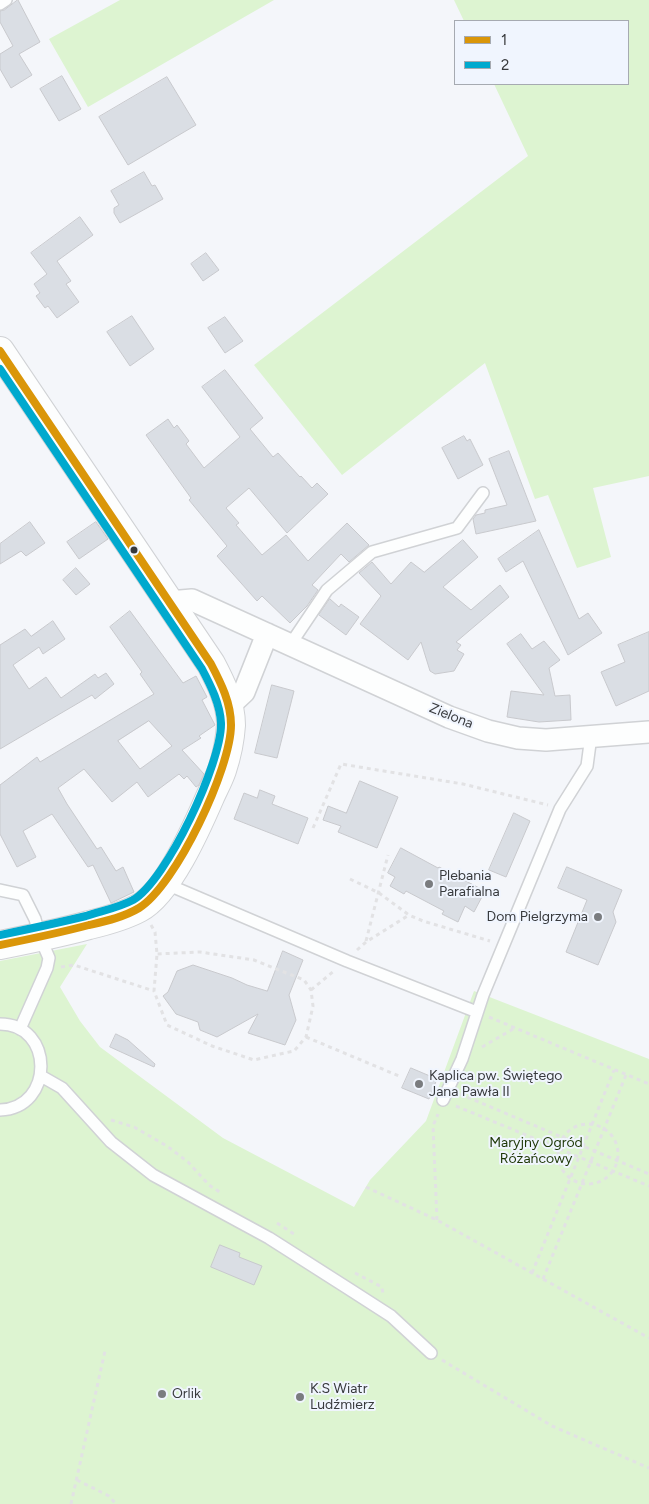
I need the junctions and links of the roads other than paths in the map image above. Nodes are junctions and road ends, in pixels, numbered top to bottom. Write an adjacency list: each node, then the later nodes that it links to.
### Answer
1 (6, 0): 2 (lane)
2 (0, 4)
3 (0, 352): 5 (street)
4 (483, 493): 7 (lane)
5 (169, 602): 6 (street, Zielona); 8 (street)
6 (266, 634): 7 (street, Zielona); 8 (street)
7 (290, 645): 10 (street, Zielona)
8 (229, 706): 11 (street)
9 (649, 732): 10 (street, Zielona)
10 (591, 736): 15 (lane)
11 (164, 883): 13 (street); 15 (lane)
12 (0, 890): 13 (lane)
13 (40, 937): 14 (street); 17 (lane)
14 (0, 945)
15 (477, 1012): 19 (lane)
16 (0, 1024): 17 (lane)
17 (20, 1029): 18 (lane)
18 (41, 1076): 20 (lane); 21 (lane)
19 (443, 1100)
20 (0, 1110)
21 (431, 1353)

